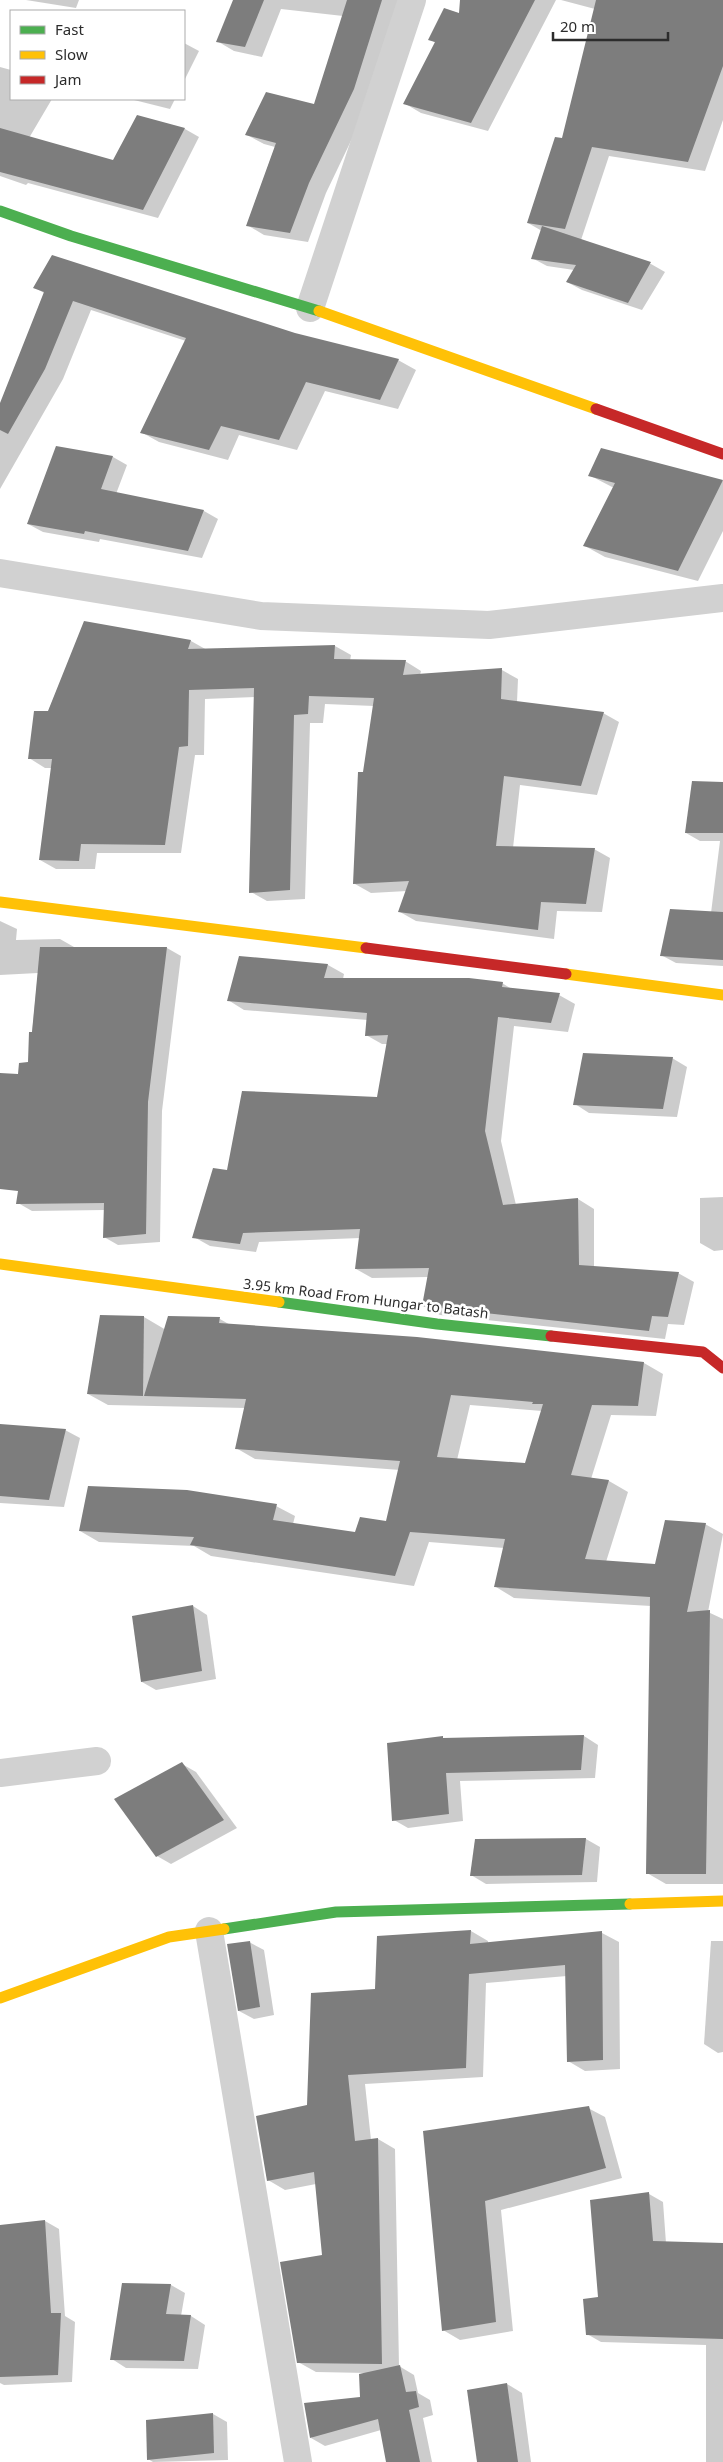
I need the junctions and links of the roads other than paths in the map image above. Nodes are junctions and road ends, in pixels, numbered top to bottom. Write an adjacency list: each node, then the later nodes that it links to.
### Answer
1 (412, 0): 3 (street)
2 (0, 212): 3 (street)
3 (310, 308): 4 (street)
4 (723, 454)
5 (0, 572): 6 (street)
6 (723, 598)
7 (0, 902): 8 (street)
8 (723, 995)
9 (0, 1264): 10 (street, 3.95 km Road From Hungar to Batash)
10 (723, 1368)
11 (96, 1761): 12 (street)
12 (0, 1772)
13 (723, 1901): 14 (street)
14 (209, 1932): 15 (street); 16 (street)
15 (0, 1998)
16 (298, 2462)

